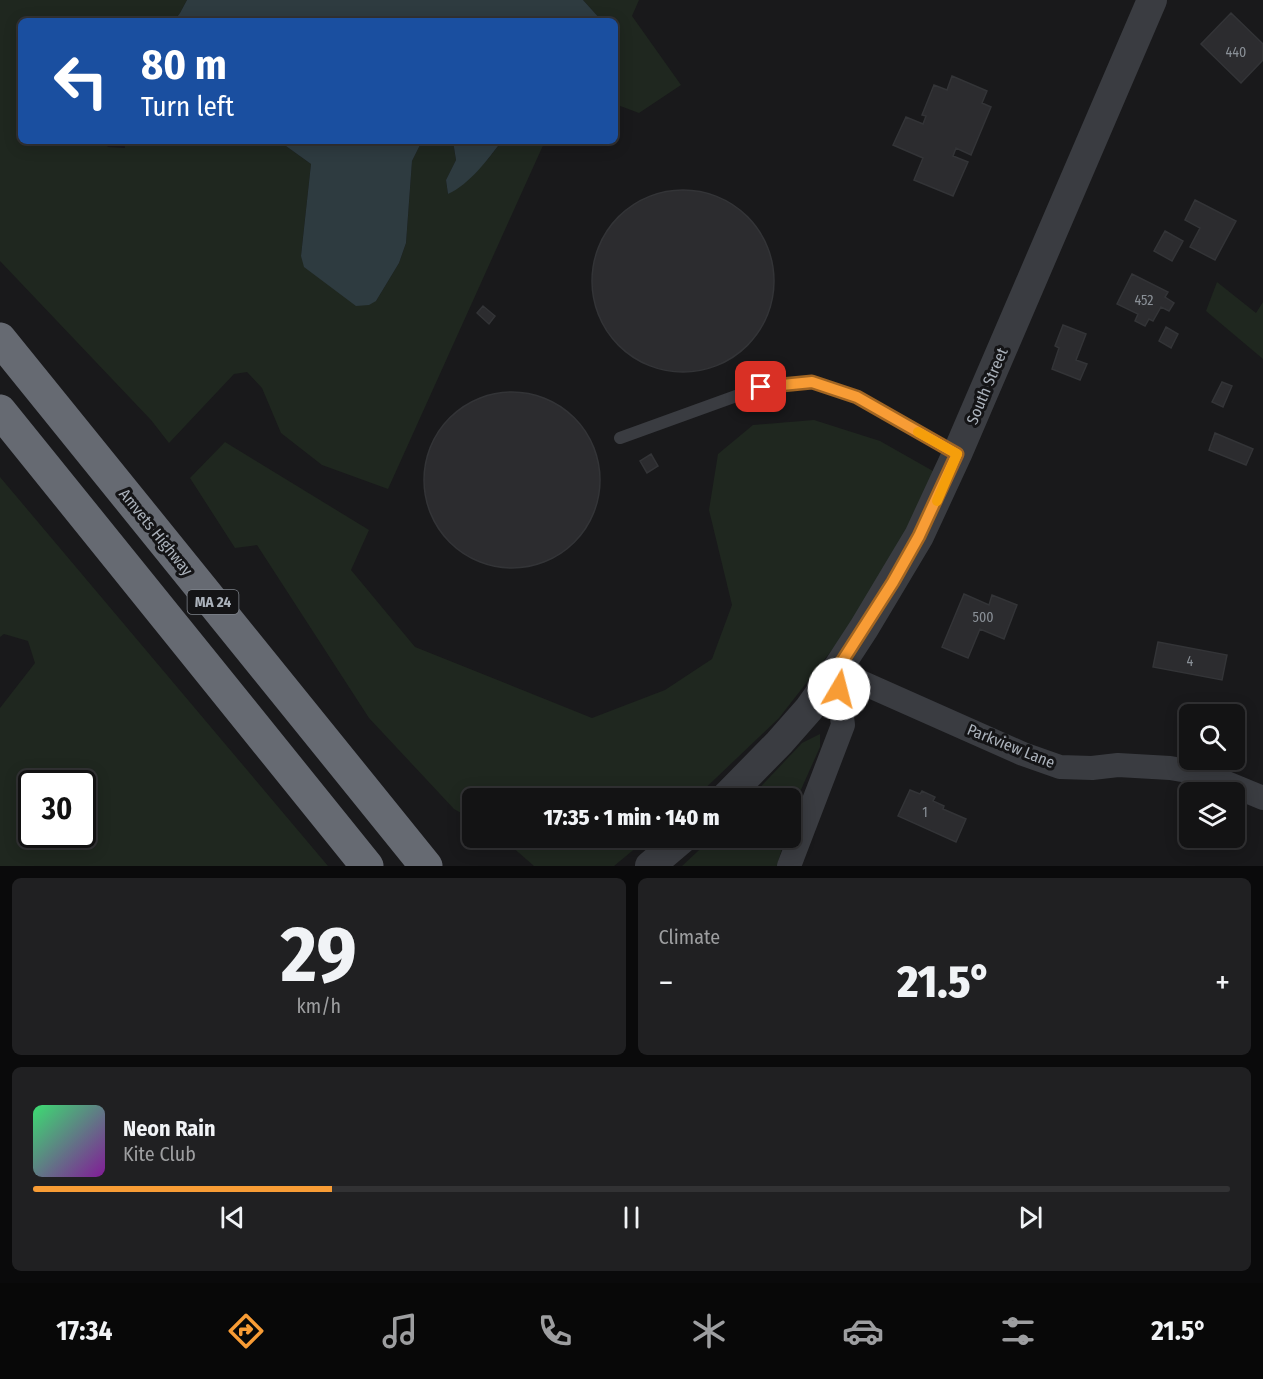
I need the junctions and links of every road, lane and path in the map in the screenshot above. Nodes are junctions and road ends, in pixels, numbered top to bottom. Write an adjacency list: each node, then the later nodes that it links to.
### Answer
1 (1152, 0): 5 (street, South Street)
2 (0, 339): 11 (highway, Amvets Highway / MA 24)
3 (0, 411): 10 (highway, MA 24)
4 (620, 438): 5 (lane)
5 (957, 454): 6 (street, South Street)
6 (836, 671): 7 (street, South Street); 8 (street, Parkview Lane); 13 (street)
7 (735, 788)
8 (1263, 798)
9 (671, 848): 12 (street)
10 (367, 866)
11 (426, 866)
12 (650, 866)
13 (789, 866)

